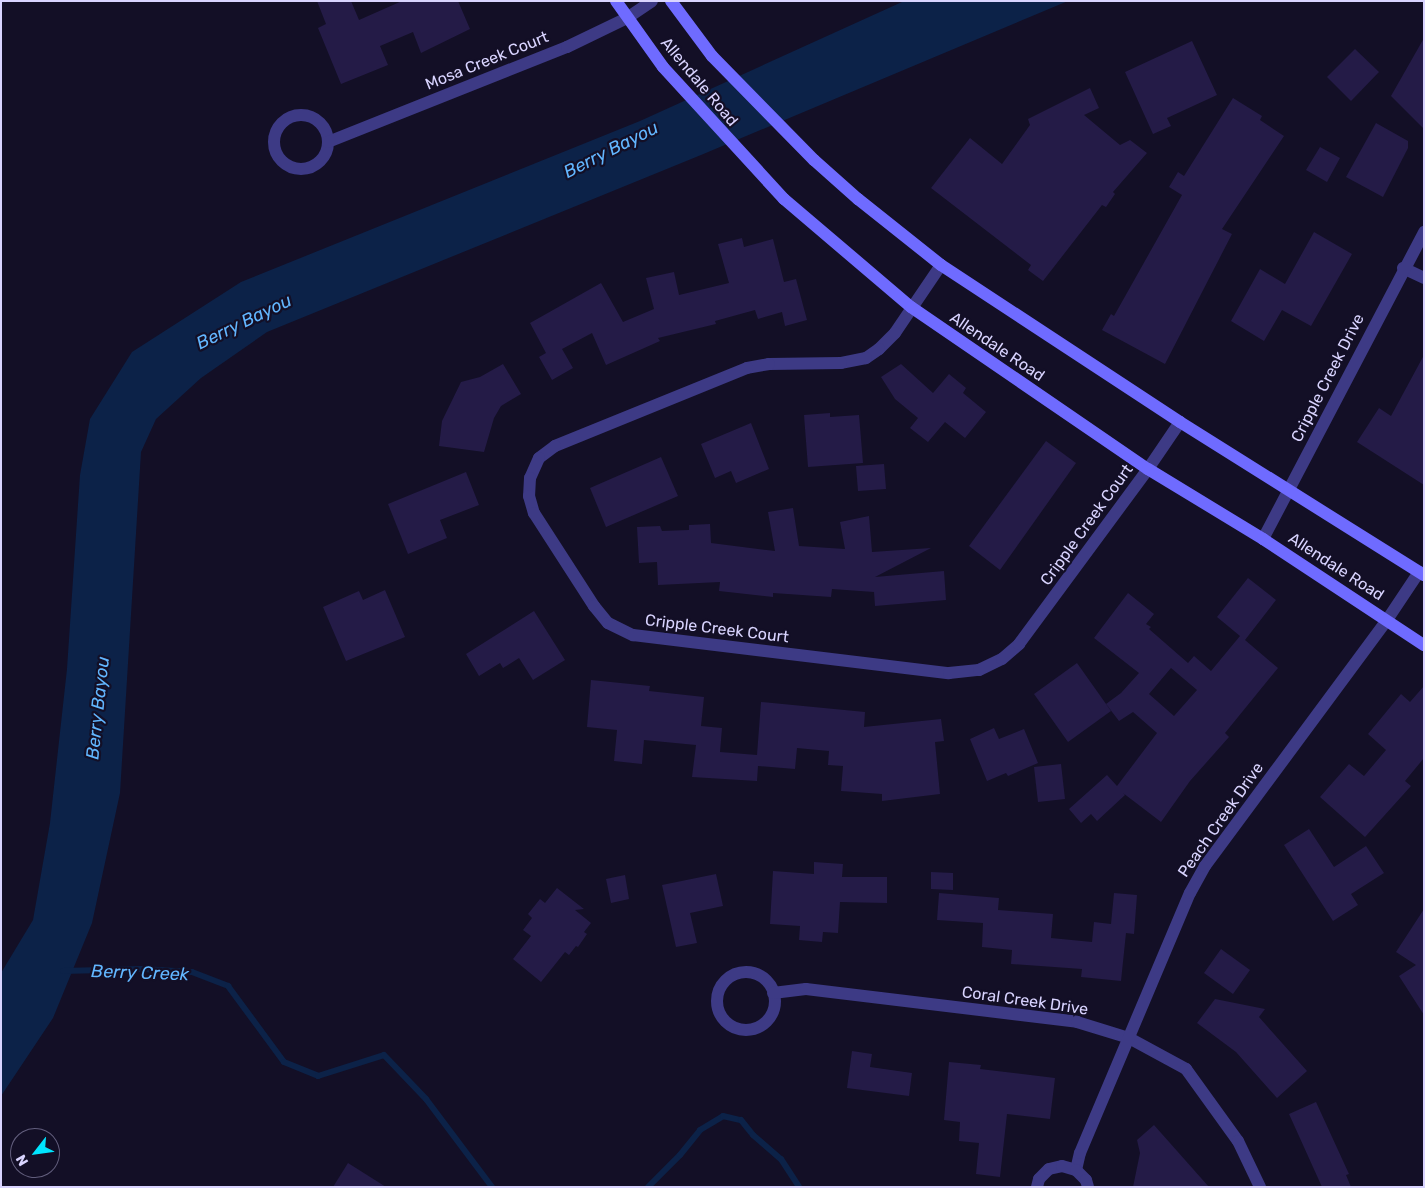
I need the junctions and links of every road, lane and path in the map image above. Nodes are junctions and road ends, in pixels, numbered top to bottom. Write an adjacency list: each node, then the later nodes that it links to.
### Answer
1 (616, 1): 4 (main road, Allendale Road)
2 (652, 1): 4 (street, Mosa Creek Court)
3 (671, 1): 7 (main road, Allendale Road)
4 (627, 18): 5 (street, Mosa Creek Court); 10 (main road, Allendale Road)
5 (328, 142): 5 (street)
6 (1424, 232): 8 (street, Cripple Creek Drive)
7 (941, 265): 10 (street, Cripple Creek Court); 11 (main road, Allendale Road)
8 (1403, 268): 9 (street); 13 (street, Cripple Creek Drive)
9 (1424, 278)
10 (911, 307): 12 (main road, Allendale Road); 12 (street, Cripple Creek Court)
11 (1180, 422): 12 (street, Cripple Creek Court); 13 (main road, Allendale Road)
12 (1148, 469): 14 (main road, Allendale Road)
13 (1289, 489): 14 (street, Cripple Creek Drive); 15 (main road, Allendale Road)
14 (1263, 539): 16 (main road, Allendale Road)
15 (1422, 573): 16 (street, Peach Creek Drive)
16 (1387, 620): 17 (main road, Allendale Road); 19 (street, Peach Creek Drive)
17 (1424, 645)
18 (773, 993): 18 (street); 19 (street, Coral Creek Drive)
19 (1129, 1038): 20 (street, Peach Creek Drive); 23 (street, Coral Creek Drive)
20 (1076, 1170): 21 (street); 22 (street)
21 (1037, 1187)
22 (1088, 1187)
23 (1260, 1187)

